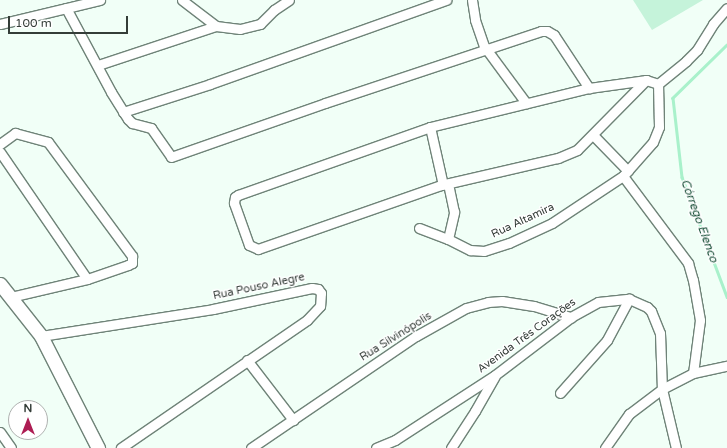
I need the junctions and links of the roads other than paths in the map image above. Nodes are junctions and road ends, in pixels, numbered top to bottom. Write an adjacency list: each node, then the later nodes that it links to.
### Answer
1 (100, 0): 6 (street)
2 (182, 0): 9 (street)
3 (289, 0): 9 (street)
4 (446, 0): 16 (street)
5 (472, 0): 10 (street)
6 (66, 8): 8 (street); 11 (street)
7 (727, 8): 13 (street)
8 (0, 24)
9 (216, 26): 11 (street)
10 (486, 49): 14 (street); 15 (street); 16 (street)
11 (98, 65): 16 (street)
12 (646, 80): 13 (street); 14 (street); 18 (street)
13 (658, 84): 21 (street, Rua Altamira)
14 (589, 88): 15 (street)
15 (526, 104): 17 (street)
16 (123, 112)
17 (430, 128): 22 (street); 22 (street)
18 (593, 135): 21 (street); 22 (street)
19 (0, 144): 25 (street)
20 (0, 152): 25 (street)
21 (625, 174): 24 (street, Rua Altamira); 33 (street)
22 (445, 184): 24 (street)
23 (419, 228): 24 (street, Rua Altamira)
24 (448, 239)
25 (87, 279): 27 (street)
26 (0, 284): 27 (main road)
27 (10, 297): 30 (main road)
28 (630, 299): 29 (street, Avenida Três Corações); 35 (street); 36 (street)
29 (571, 317): 34 (street, Avenida Três Corações); 37 (street, Rua Silvinópolis)
30 (41, 336): 31 (street, Rua Pouso Alegre); 40 (main road)
31 (247, 360): 37 (street); 41 (street, Rua Pouso Alegre)
32 (727, 366): 33 (street)
33 (693, 374): 35 (street)
34 (495, 375): 43 (street, Avenida Três Corações); 44 (street)
35 (662, 389): 45 (street); 46 (street)
36 (560, 393)
37 (293, 420): 42 (street, Rua Silvinópolis)
38 (0, 432): 39 (street)
39 (11, 448)
40 (98, 448)
41 (121, 448)
42 (251, 448)
43 (376, 448)
44 (451, 448)
45 (605, 448)
46 (676, 448)

